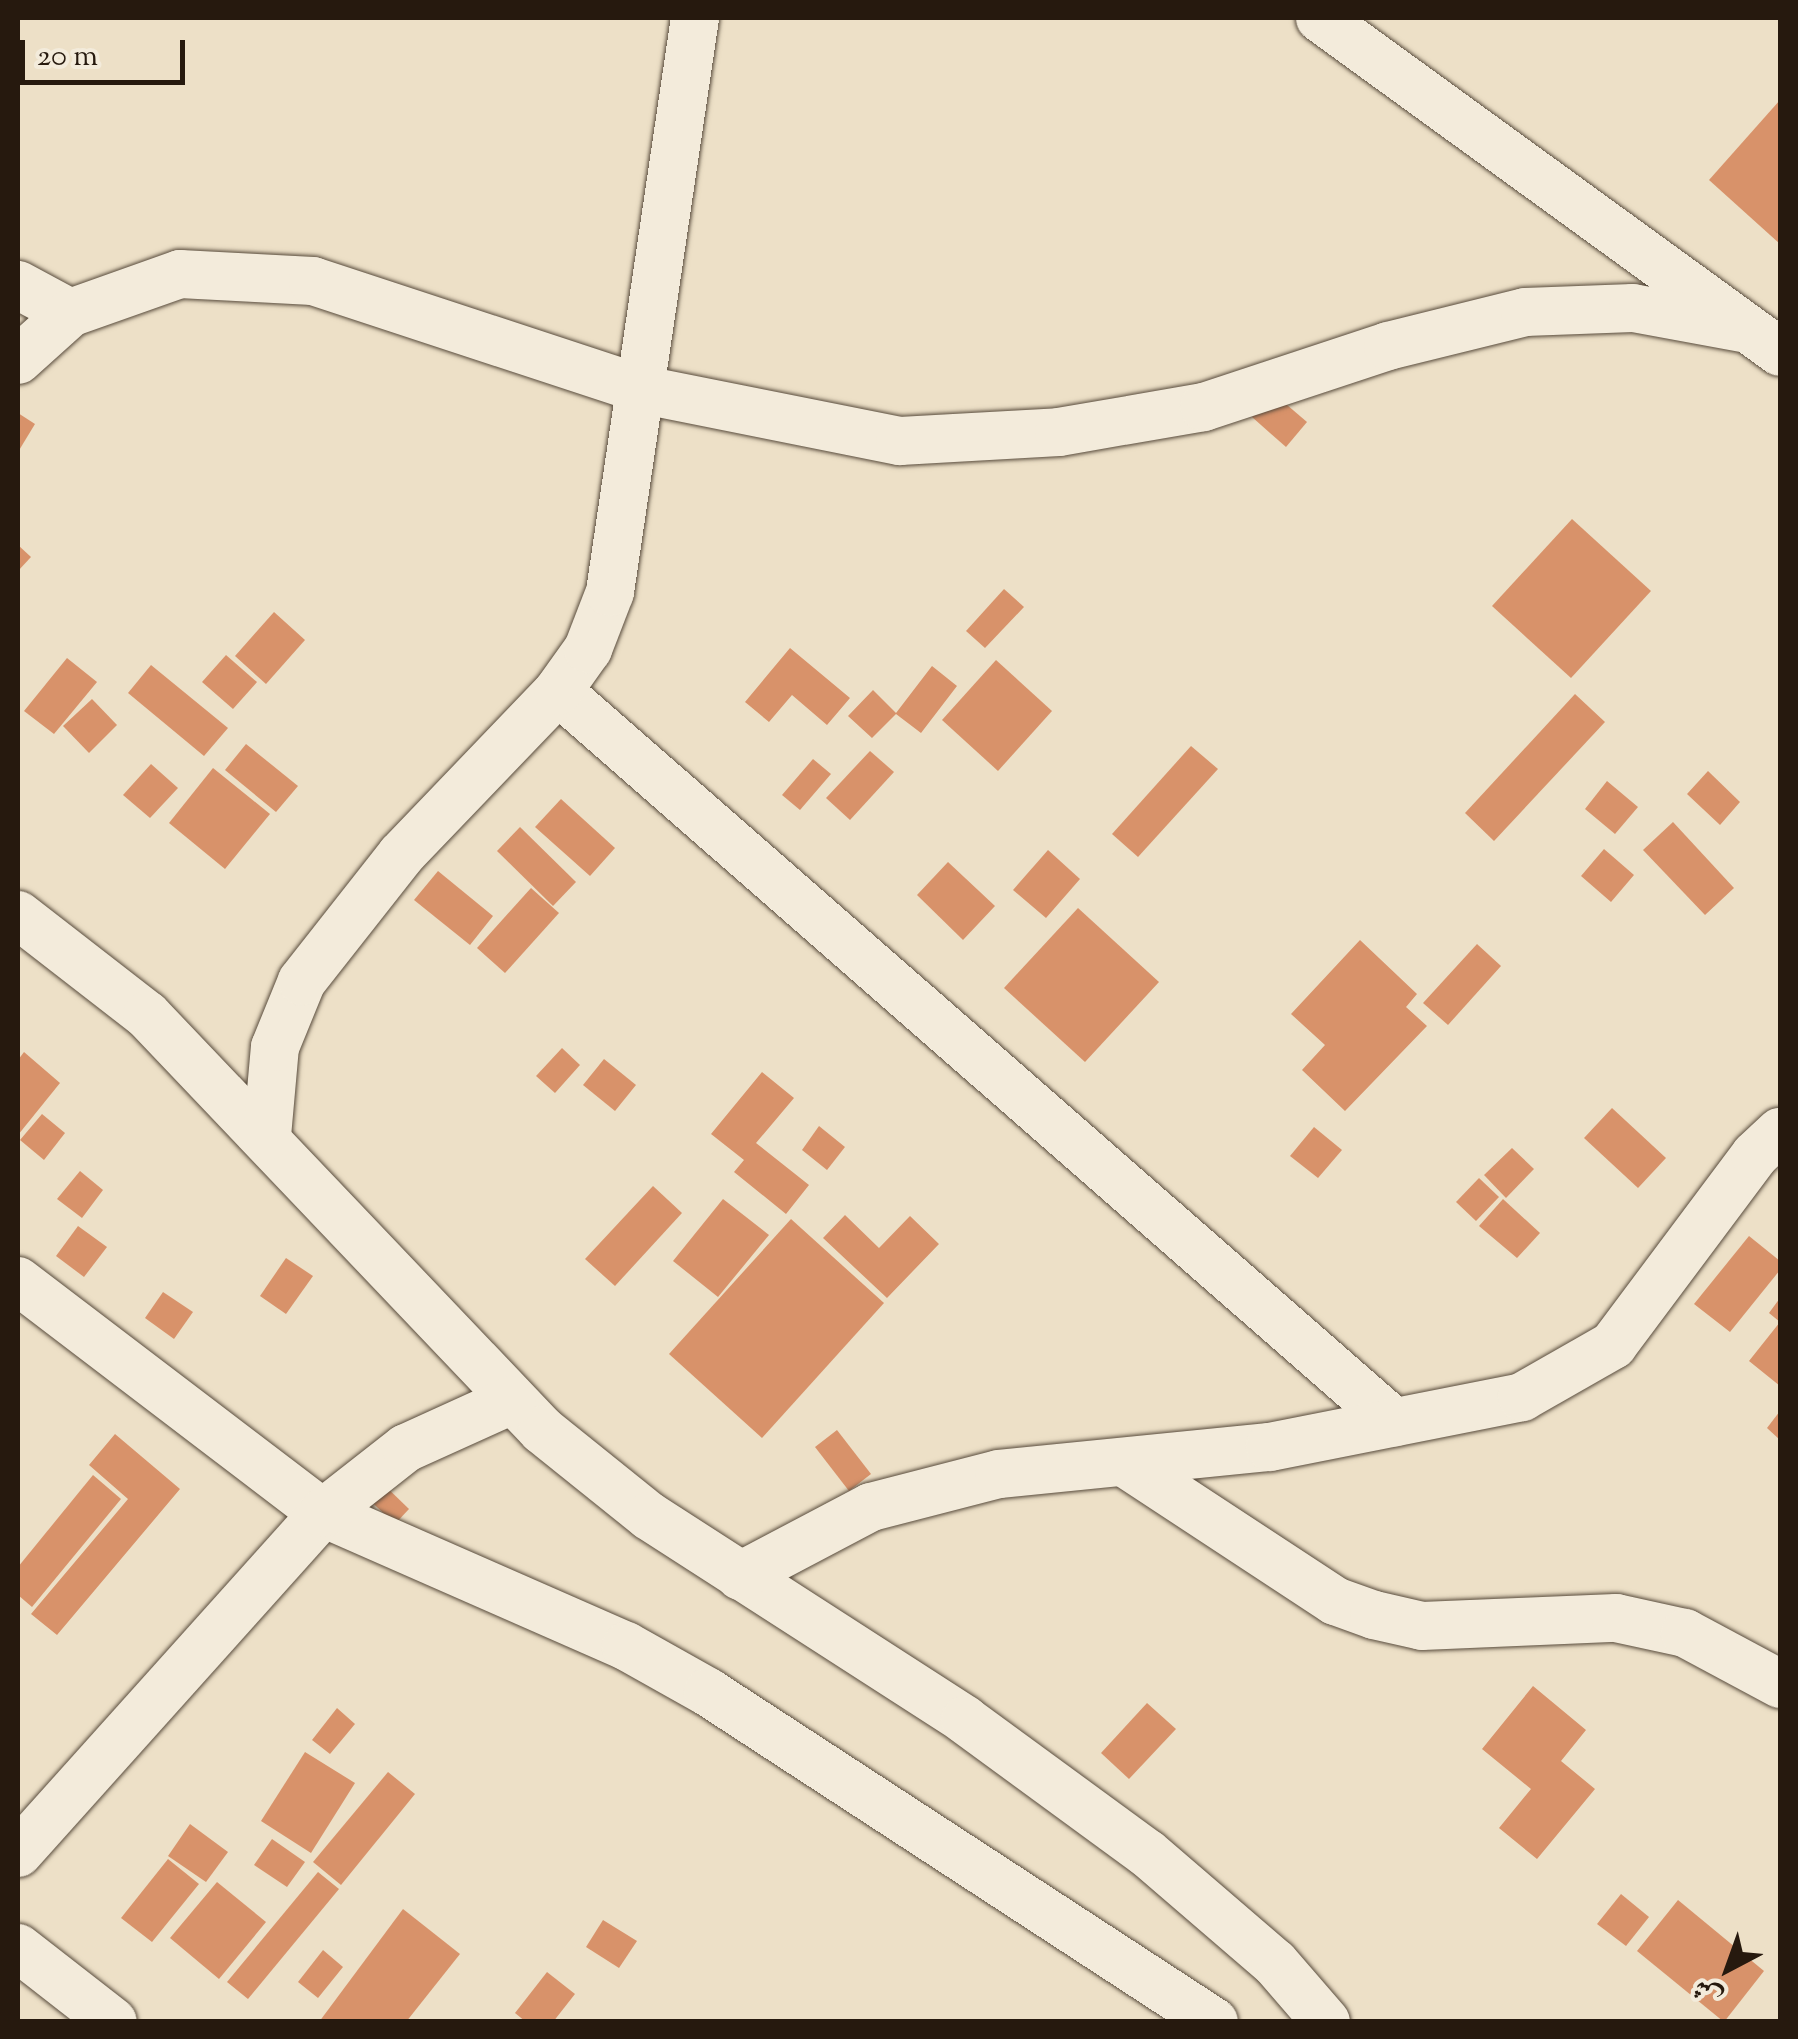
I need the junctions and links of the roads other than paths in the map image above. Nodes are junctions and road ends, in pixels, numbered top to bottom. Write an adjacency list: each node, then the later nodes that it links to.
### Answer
1 (694, 18): 7 (street)
2 (1320, 18): 5 (street)
3 (18, 285): 4 (street)
4 (70, 313): 6 (street); 7 (street)
5 (1764, 341): 7 (street)
6 (18, 360)
7 (644, 390): 8 (street)
8 (558, 691): 11 (street); 14 (street)
9 (18, 916): 11 (street)
10 (1780, 1132): 14 (street)
11 (266, 1136): 13 (street)
12 (18, 1281): 16 (street)
13 (512, 1400): 16 (street); 17 (street)
14 (1394, 1422): 15 (street)
15 (1128, 1465): 17 (street); 18 (street)
16 (322, 1513): 19 (street); 22 (street)
17 (740, 1576): 23 (street)
18 (1780, 1684)
19 (18, 1853)
20 (18, 1948): 21 (street)
21 (113, 2022)
22 (1214, 2022)
23 (1326, 2022)

